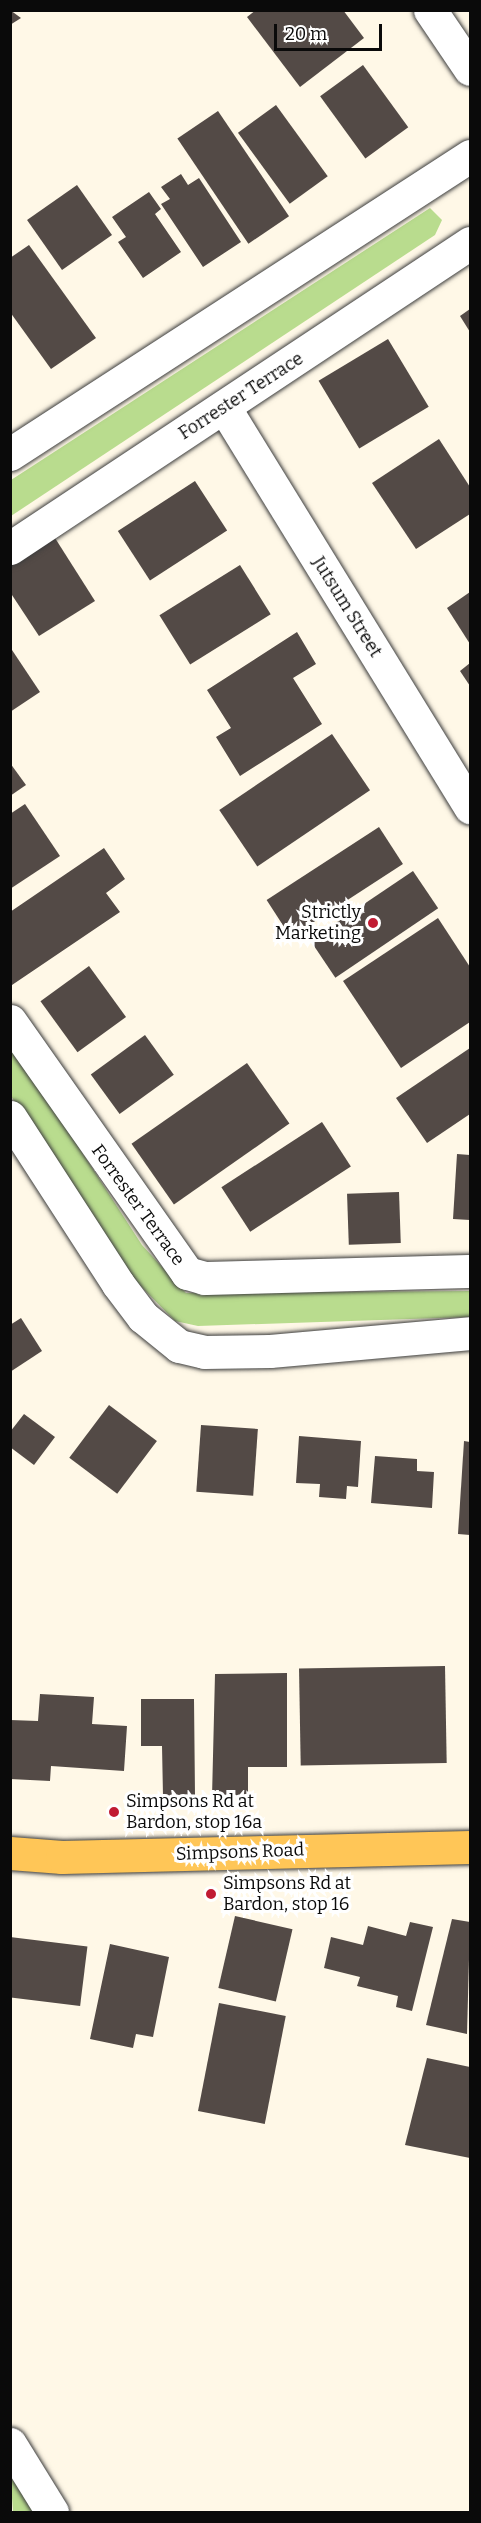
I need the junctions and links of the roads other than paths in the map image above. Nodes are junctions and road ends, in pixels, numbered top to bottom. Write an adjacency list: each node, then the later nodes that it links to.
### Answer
1 (430, 10): 2 (street)
2 (471, 69)
3 (471, 156): 6 (street)
4 (471, 243): 5 (street, Forrester Terrace)
5 (224, 407): 7 (street, Forrester Terrace); 8 (street, Jutsum Street)
6 (10, 454)
7 (10, 548)
8 (471, 807)
9 (10, 1021): 11 (street, Forrester Terrace)
10 (10, 1117): 12 (street)
11 (471, 1271)
12 (471, 1333)
13 (471, 1847): 14 (main road, Simpsons Road)
14 (10, 1853)
15 (10, 2444): 16 (street)
16 (52, 2512)

